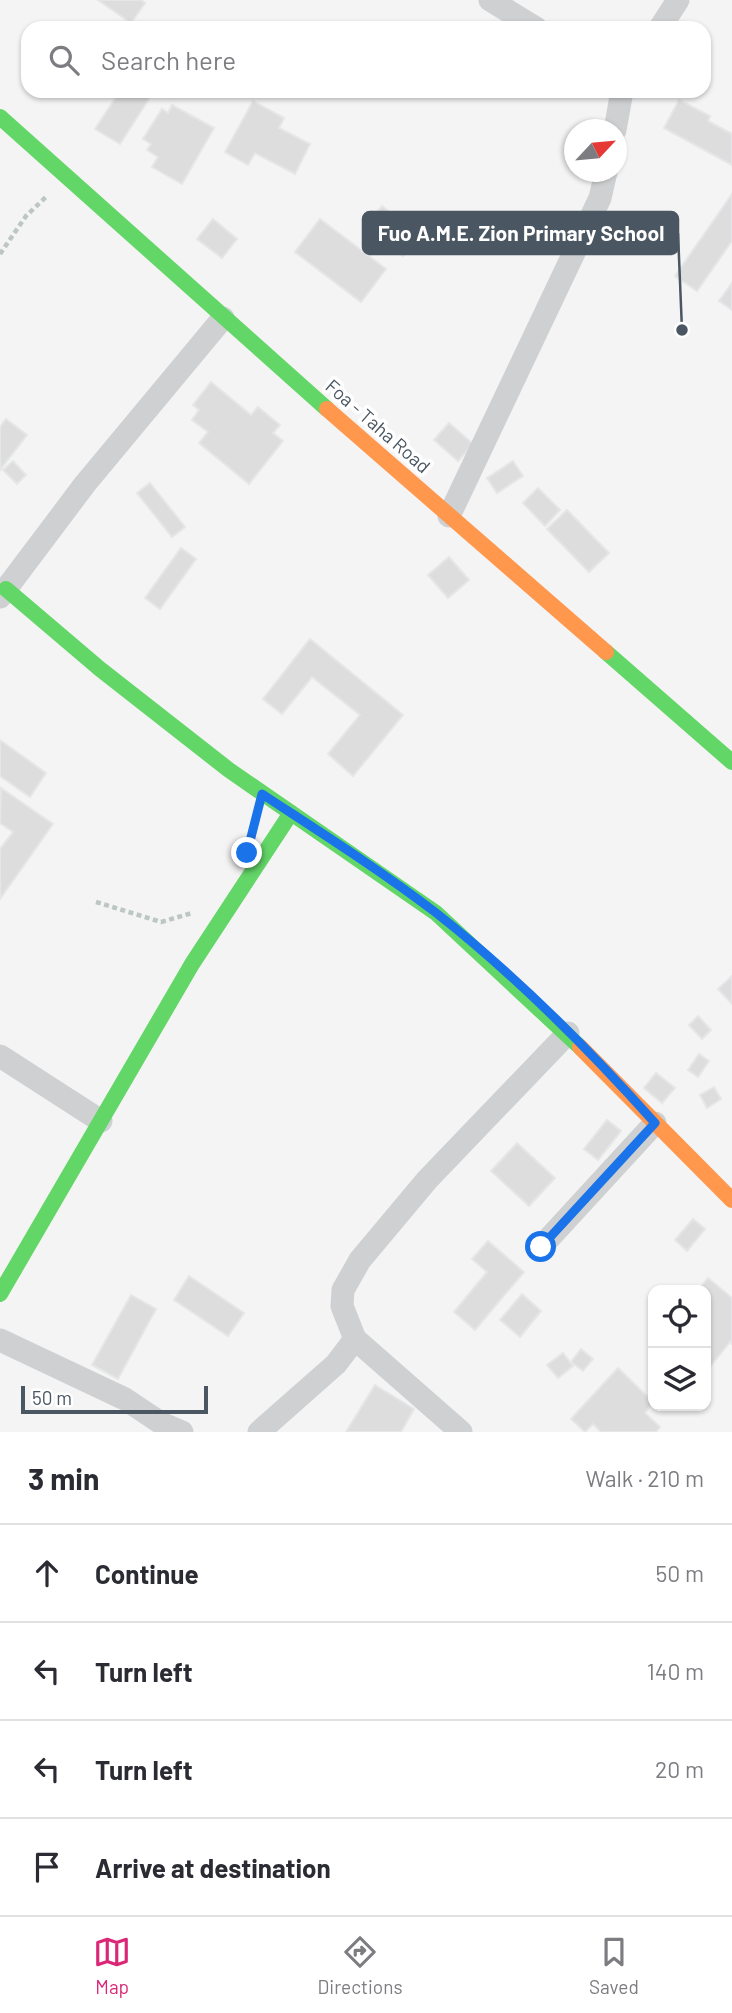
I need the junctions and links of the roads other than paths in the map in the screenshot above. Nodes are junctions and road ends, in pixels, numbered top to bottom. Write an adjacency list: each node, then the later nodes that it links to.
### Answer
1 (490, 0): 3 (street)
2 (678, 0): 4 (street)
3 (524, 21)
4 (664, 21)
5 (621, 98): 7 (street)
6 (0, 117): 9 (street, Foa - Taha Road)
7 (617, 119)
8 (604, 182): 10 (street)
9 (223, 318): 10 (street, Foa - Taha Road); 11 (street)
10 (449, 516): 12 (street, Foa - Taha Road)
11 (3, 593): 13 (street)
12 (730, 755)
13 (291, 813): 14 (street); 16 (street)
14 (568, 1033): 17 (street); 21 (street)
15 (0, 1056): 16 (street)
16 (101, 1121): 20 (street)
17 (655, 1123): 18 (street); 19 (street)
18 (732, 1200)
19 (541, 1247)
20 (0, 1294)
21 (355, 1339): 24 (street); 25 (street)
22 (0, 1340): 23 (street)
23 (182, 1432)
24 (259, 1432)
25 (461, 1432)

